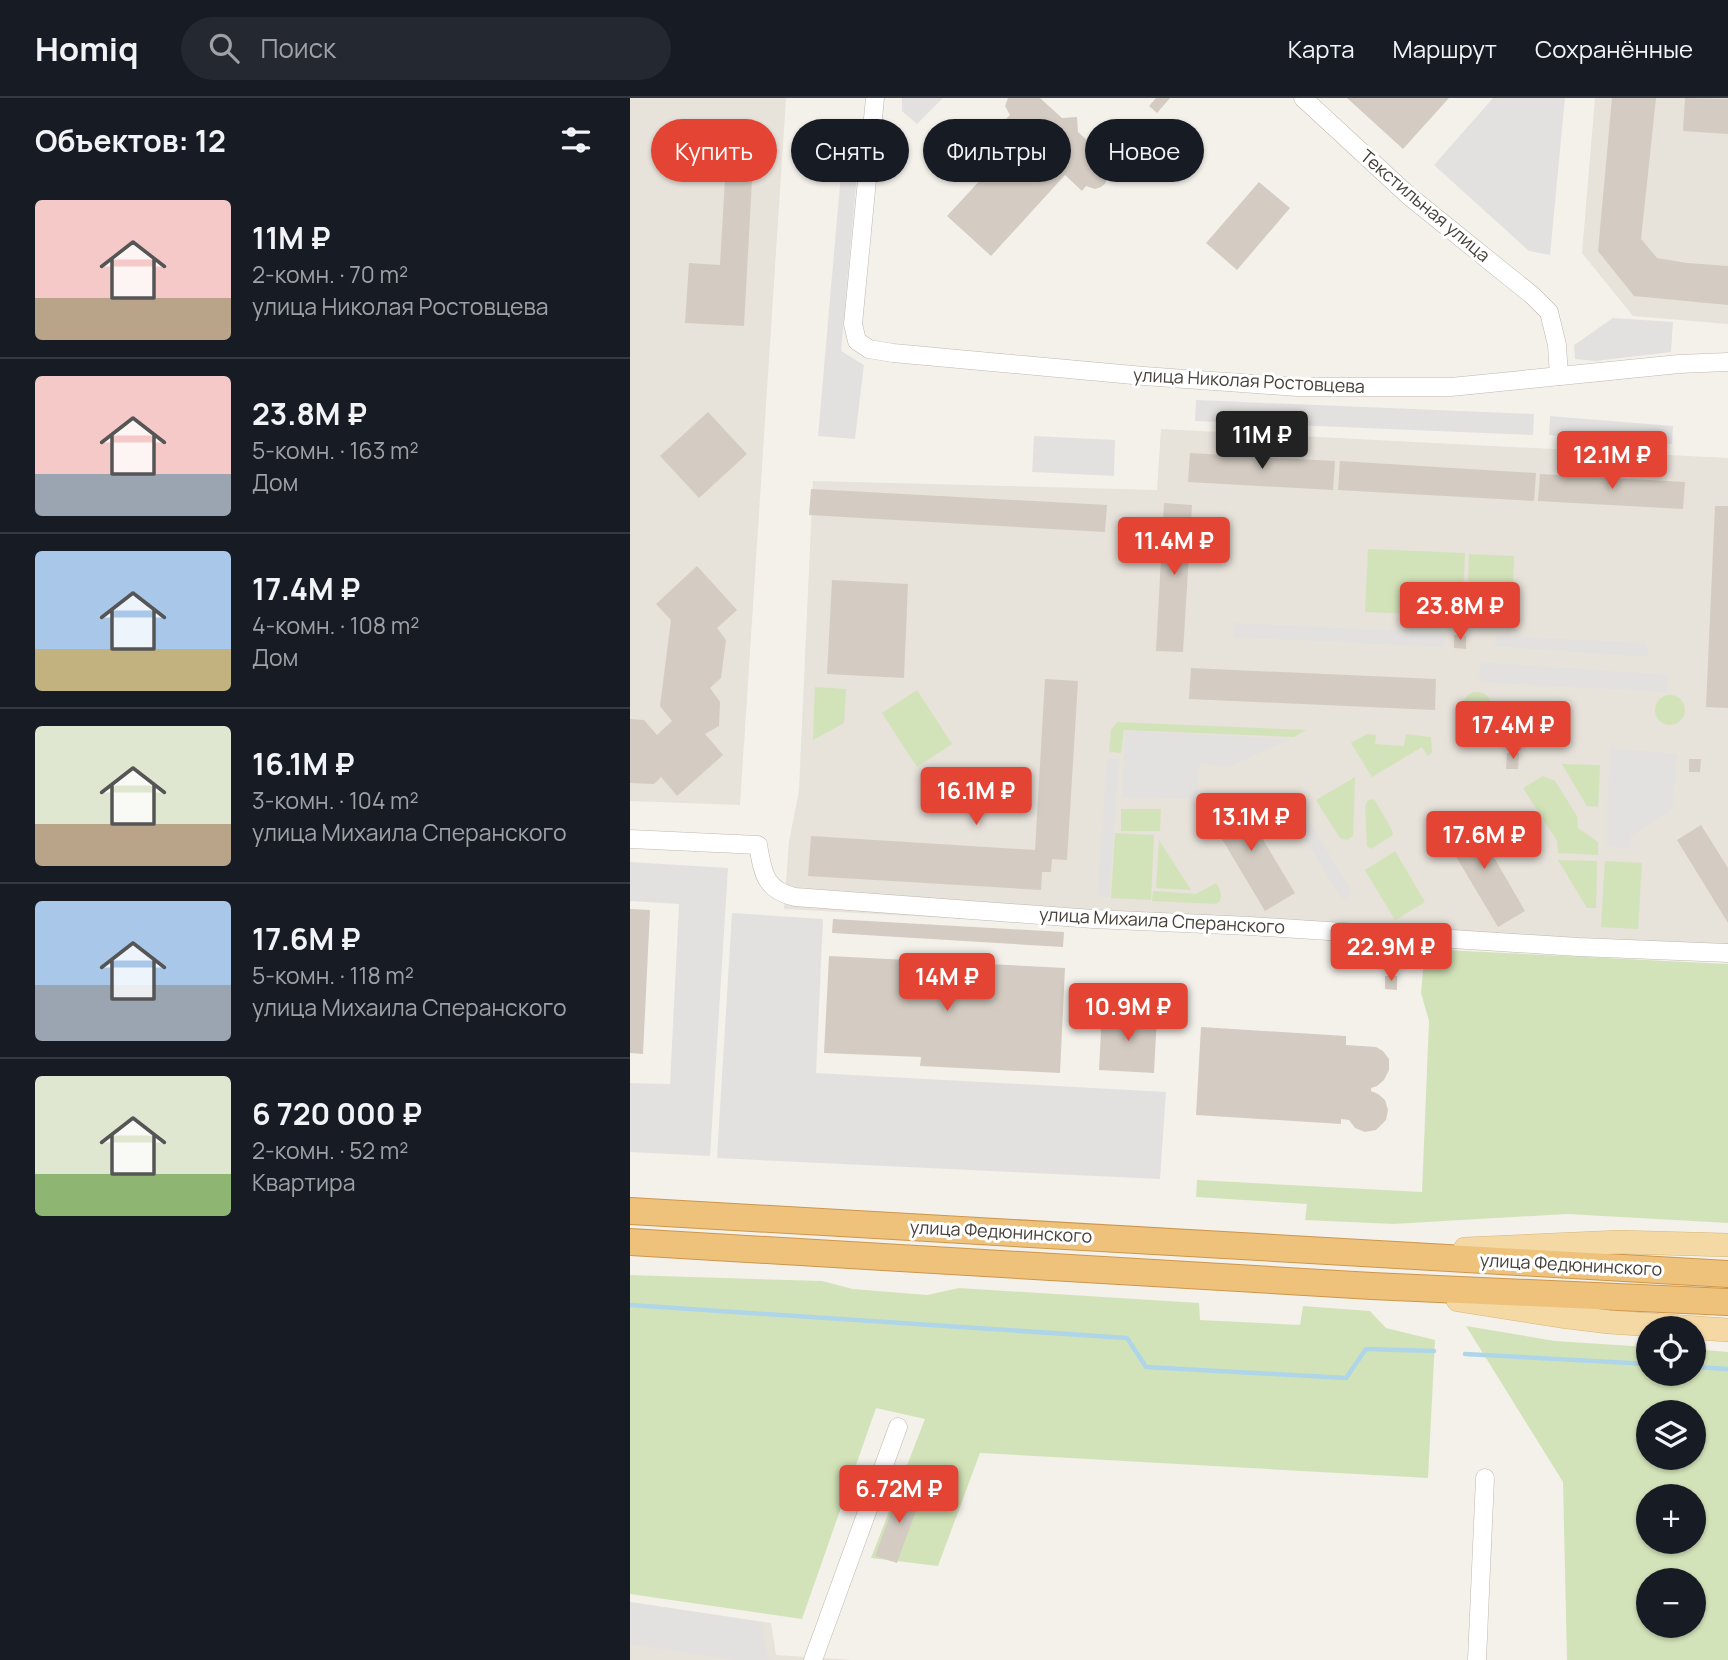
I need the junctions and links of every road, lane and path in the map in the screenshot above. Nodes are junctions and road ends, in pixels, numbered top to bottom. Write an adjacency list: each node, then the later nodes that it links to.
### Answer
1 (875, 98): 4 (street, улица Николая Ростовцева)
2 (1303, 98): 4 (street, Текстильная улица)
3 (1728, 362): 4 (street, улица Николая Ростовцева)
4 (1559, 376)
5 (630, 839): 6 (street, улица Михаила Сперанского)
6 (1728, 953)
7 (630, 1211): 10 (highway, улица Федюнинского)
8 (630, 1242): 12 (highway, улица Федюнинского)
9 (1728, 1245): 10 (main road, улица Федюнинского)
10 (1371, 1253): 11 (highway, улица Федюнинского)
11 (1728, 1274)
12 (1371, 1286): 13 (highway, улица Федюнинского); 14 (main road, улица Федюнинского)
13 (1728, 1302)
14 (1728, 1330)
15 (898, 1427): 17 (street)
16 (1485, 1478): 18 (street)
17 (813, 1660)
18 (1477, 1660)

